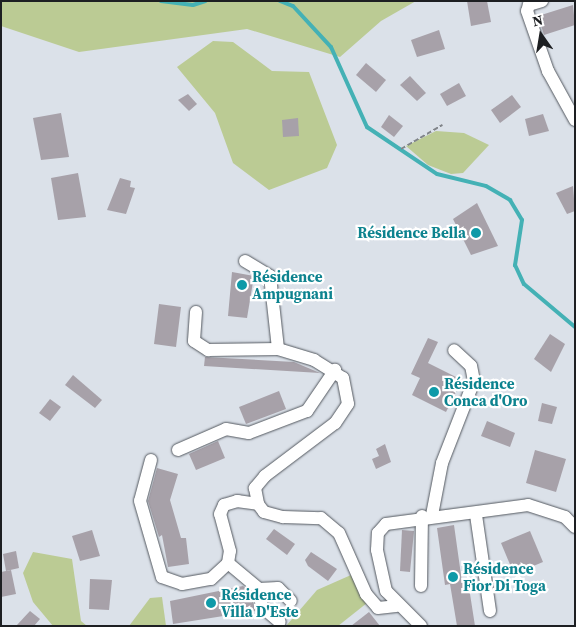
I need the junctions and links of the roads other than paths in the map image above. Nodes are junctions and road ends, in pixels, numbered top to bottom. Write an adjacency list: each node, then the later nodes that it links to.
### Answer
1 (542, 1): 2 (street)
2 (575, 120)
3 (245, 261): 5 (street)
4 (196, 312): 5 (street)
5 (278, 350): 7 (street)
6 (454, 350): 12 (street)
7 (334, 370): 8 (street); 10 (street)
8 (178, 450)
9 (151, 460): 14 (street)
10 (258, 504): 14 (street); 18 (street)
11 (476, 515): 12 (street); 13 (street); 19 (street)
12 (427, 516): 15 (street); 18 (street)
13 (575, 528)
14 (228, 563): 16 (street)
15 (422, 586)
16 (259, 589): 17 (street); 20 (street)
17 (291, 601)
18 (396, 606): 21 (street)
19 (490, 611)
20 (280, 622)
21 (412, 624)

